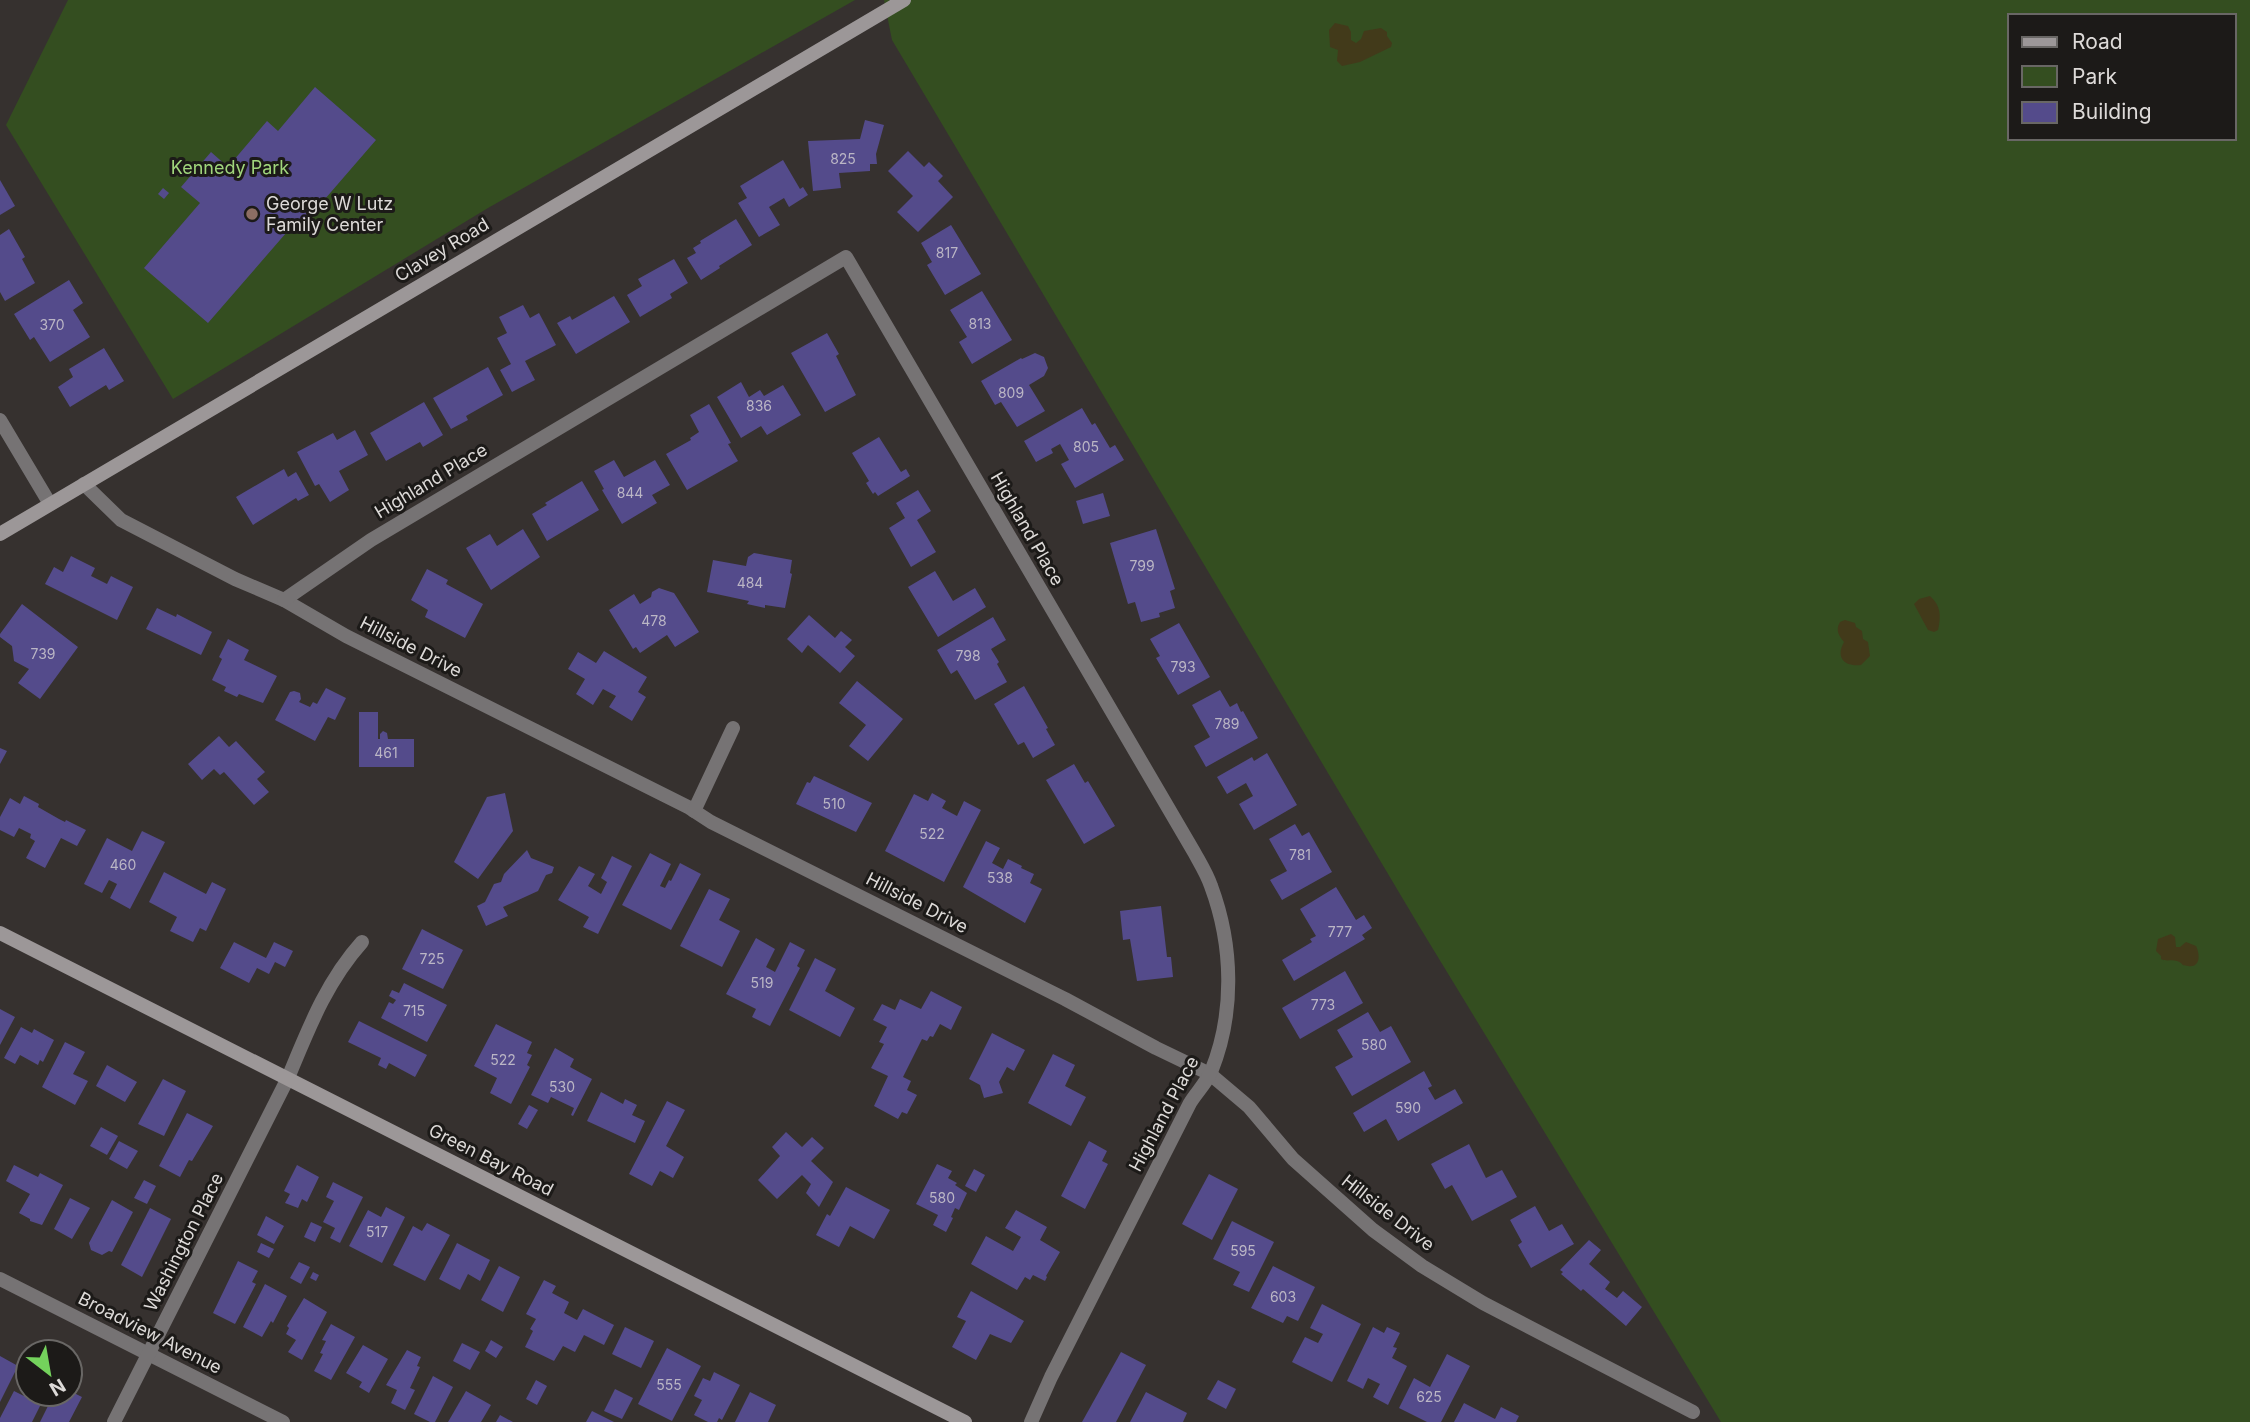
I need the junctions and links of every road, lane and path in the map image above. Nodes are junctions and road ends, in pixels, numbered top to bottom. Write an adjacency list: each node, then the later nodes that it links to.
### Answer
1 (904, 0): 3 (main road, Clavey Road)
2 (0, 420): 4 (street)
3 (84, 484): 4 (main road, Clavey Road); 6 (street, Hillside Drive)
4 (50, 505): 5 (main road, Clavey Road)
5 (0, 534)
6 (284, 600): 8 (street, Hillside Drive); 11 (street, Highland Place)
7 (733, 728): 8 (street)
8 (694, 811): 11 (street, Hillside Drive)
9 (0, 933): 12 (main road, Green Bay Road)
10 (362, 943): 12 (street, Washington Place)
11 (1210, 1073): 15 (street, Hillside Drive); 19 (street, Highland Place)
12 (288, 1079): 14 (street, Washington Place); 18 (main road, Green Bay Road)
13 (0, 1279): 14 (street, Broadview Avenue)
14 (149, 1354): 16 (street, Washington Place); 17 (street, Broadview Avenue)
15 (1693, 1412)
16 (114, 1422)
17 (283, 1422)
18 (965, 1422)
19 (1031, 1422)

